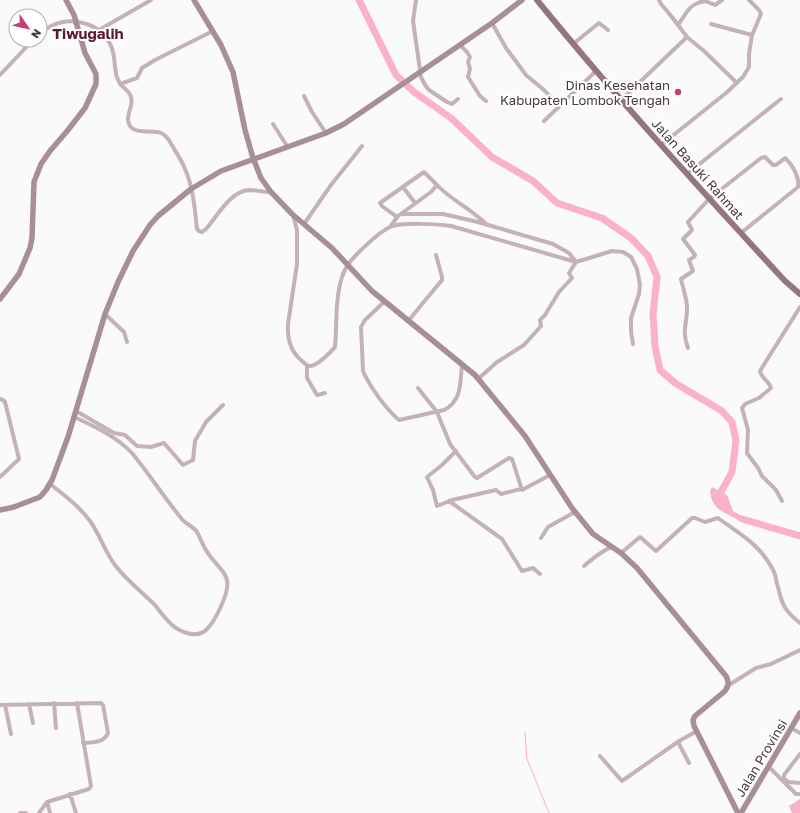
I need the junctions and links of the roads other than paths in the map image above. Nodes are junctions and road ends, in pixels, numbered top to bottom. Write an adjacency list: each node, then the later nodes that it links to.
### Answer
1 (66, 0): 10 (street)
2 (151, 0): 15 (street)
3 (194, 0): 17 (street)
4 (416, 0): 24 (street)
5 (522, 0): 11 (street)
6 (537, 0): 20 (main road, Jalan Basuki Rahmat)
7 (659, 0): 13 (street)
8 (722, 0): 13 (street)
9 (749, 0): 18 (street)
10 (75, 22): 14 (street); 15 (street); 58 (street)
11 (492, 23): 21 (street); 33 (street)
12 (711, 24): 18 (street)
13 (678, 25): 19 (street)
14 (48, 28)
15 (99, 30): 27 (street)
16 (608, 30): 20 (street)
17 (213, 31): 27 (street); 40 (street)
18 (752, 35): 26 (street)
19 (687, 38): 26 (street); 31 (street)
20 (573, 44): 23 (main road, Jalan Basuki Rahmat)
21 (460, 45): 24 (street); 32 (street)
22 (25, 48): 25 (street)
23 (596, 71): 31 (main road, Jalan Basuki Rahmat); 33 (street)
24 (420, 72): 29 (street); 36 (street)
25 (0, 75)
26 (737, 83): 37 (street)
27 (120, 84): 44 (street)
28 (304, 96): 36 (street)
29 (458, 99)
30 (781, 99): 41 (street)
31 (621, 100): 37 (main road, Jalan Basuki Rahmat)
32 (486, 101)
33 (559, 106): 34 (street)
34 (544, 121)
35 (273, 124): 38 (street)
36 (326, 133): 38 (street)
37 (661, 145): 41 (main road, Jalan Basuki Rahmat)
38 (287, 146): 40 (street)
39 (362, 146): 50 (street)
40 (253, 158): 44 (street); 45 (street)
41 (687, 174): 46 (main road, Jalan Basuki Rahmat)
42 (436, 185): 43 (street); 47 (street); 51 (street)
43 (403, 187): 47 (street); 49 (street)
44 (191, 189): 45 (street); 61 (street)
45 (270, 192): 48 (street)
46 (709, 199): 53 (main road, Jalan Basuki Rahmat); 53 (street); 65 (street)
47 (415, 203): 49 (street)
48 (293, 215): 50 (street); 66 (street)
49 (399, 215): 51 (street); 52 (street)
50 (304, 224): 56 (street)
51 (486, 224): 55 (street)
52 (390, 227): 55 (street); 56 (street)
53 (741, 233): 57 (main road, Jalan Basuki Rahmat)
54 (436, 255): 62 (street)
55 (576, 262): 64 (street); 68 (street)
56 (347, 265): 59 (street); 66 (street)
57 (800, 294)
58 (0, 300)
59 (384, 302): 62 (street); 73 (street)
60 (800, 307): 81 (street)
61 (105, 314): 63 (street); 74 (street)
62 (409, 320): 67 (street)
63 (127, 342)
64 (633, 344)
65 (688, 348)
66 (307, 365): 70 (street)
67 (462, 365): 68 (street); 73 (street)
68 (478, 379): 76 (street)
69 (418, 388): 73 (street)
70 (325, 393)
71 (0, 399): 77 (street)
72 (223, 405): 74 (street)
73 (436, 412): 75 (street)
74 (75, 414): 78 (street); 78 (street)
75 (456, 452): 79 (street); 80 (street)
76 (550, 475): 79 (street); 83 (street)
77 (0, 477)
78 (50, 484): 82 (street)
79 (521, 490): 80 (street)
80 (449, 501): 88 (street)
81 (782, 501)
82 (0, 510)
83 (575, 512): 84 (street); 85 (street)
84 (541, 538)
85 (612, 547): 86 (street); 87 (street)
86 (621, 553): 89 (street); 91 (street)
87 (584, 566)
88 (540, 574)
89 (800, 623)
90 (800, 650): 91 (street)
91 (728, 685): 101 (street)
92 (54, 703): 93 (street); 94 (street); 99 (street)
93 (77, 703): 105 (street); 105 (street)
94 (29, 704): 96 (street); 98 (street)
95 (0, 705): 96 (street)
96 (5, 705): 103 (street)
97 (800, 713): 100 (street, Jalan Provinsi)
98 (33, 723)
99 (56, 728)
100 (791, 728): 102 (street); 109 (street, Jalan Provinsi)
101 (697, 731): 104 (street); 119 (street)
102 (800, 733)
103 (11, 734)
104 (679, 741): 107 (street); 108 (street)
105 (83, 743): 111 (street)
106 (800, 754): 110 (street)
107 (600, 756)
108 (689, 763)
109 (768, 766): 112 (street); 119 (street, Jalan Provinsi)
110 (800, 783)
111 (70, 794): 113 (street); 118 (street)
112 (800, 794)
113 (47, 802): 116 (street); 117 (street)
114 (20, 813): 115 (street)
115 (26, 813)
116 (39, 813)
117 (50, 813)
118 (76, 813)
119 (740, 813)

